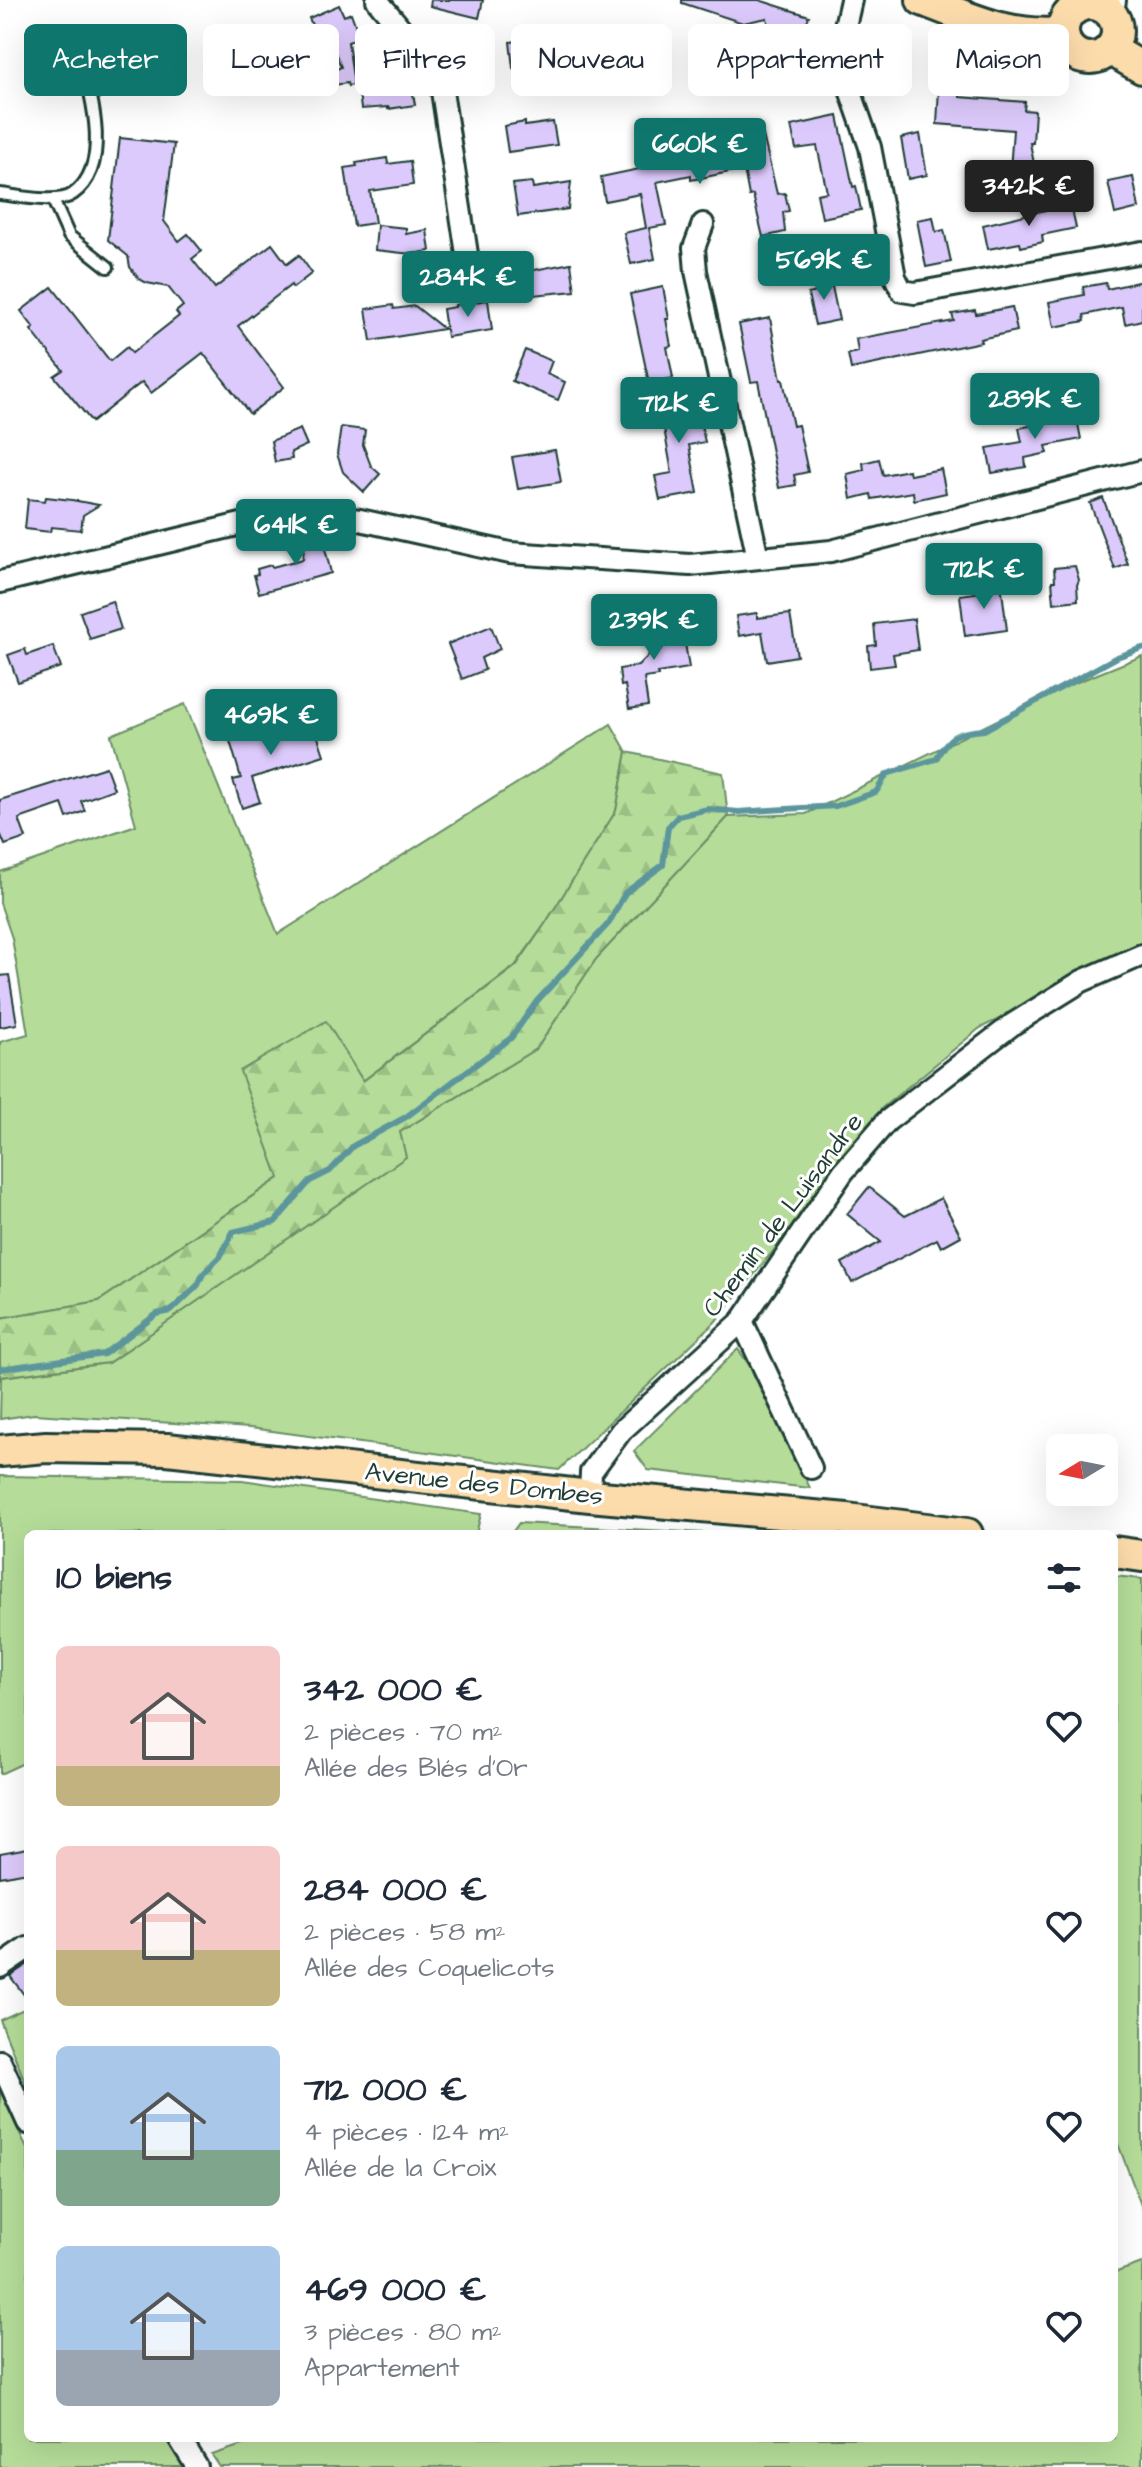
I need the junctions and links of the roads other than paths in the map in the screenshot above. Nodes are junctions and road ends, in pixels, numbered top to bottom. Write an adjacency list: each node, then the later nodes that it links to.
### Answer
1 (377, 0): 15 (street)
2 (851, 0): 14 (street)
3 (922, 0): 5 (main road)
4 (1097, 4): 6 (main road); 8 (main road)
5 (986, 24)
6 (1063, 24)
7 (1069, 48): 8 (main road)
8 (1110, 49): 9 (main road)
9 (1142, 68)
10 (90, 96): 12 (lane)
11 (0, 194): 12 (lane)
12 (53, 200): 16 (lane)
13 (703, 224): 18 (street)
14 (1142, 252)
15 (467, 254)
16 (108, 267)
17 (1142, 471): 18 (street)
18 (758, 558): 19 (street)
19 (0, 582)
20 (1142, 955): 21 (street, Chemin de Luisandre)
21 (742, 1321): 23 (street); 24 (street, Chemin de Luisandre)
22 (0, 1451): 24 (main road, Avenue des Dombes)
23 (811, 1468)
24 (590, 1496): 25 (main road, Avenue des Dombes)
25 (851, 1527): 26 (main road, Avenue des Dombes)
26 (901, 1530)
27 (1118, 1553): 28 (main road)
28 (1142, 1556)
29 (24, 1951): 30 (street)
30 (0, 1967)
31 (0, 2061): 32 (street)
32 (24, 2114)
33 (181, 2442): 34 (street)
34 (197, 2467)

